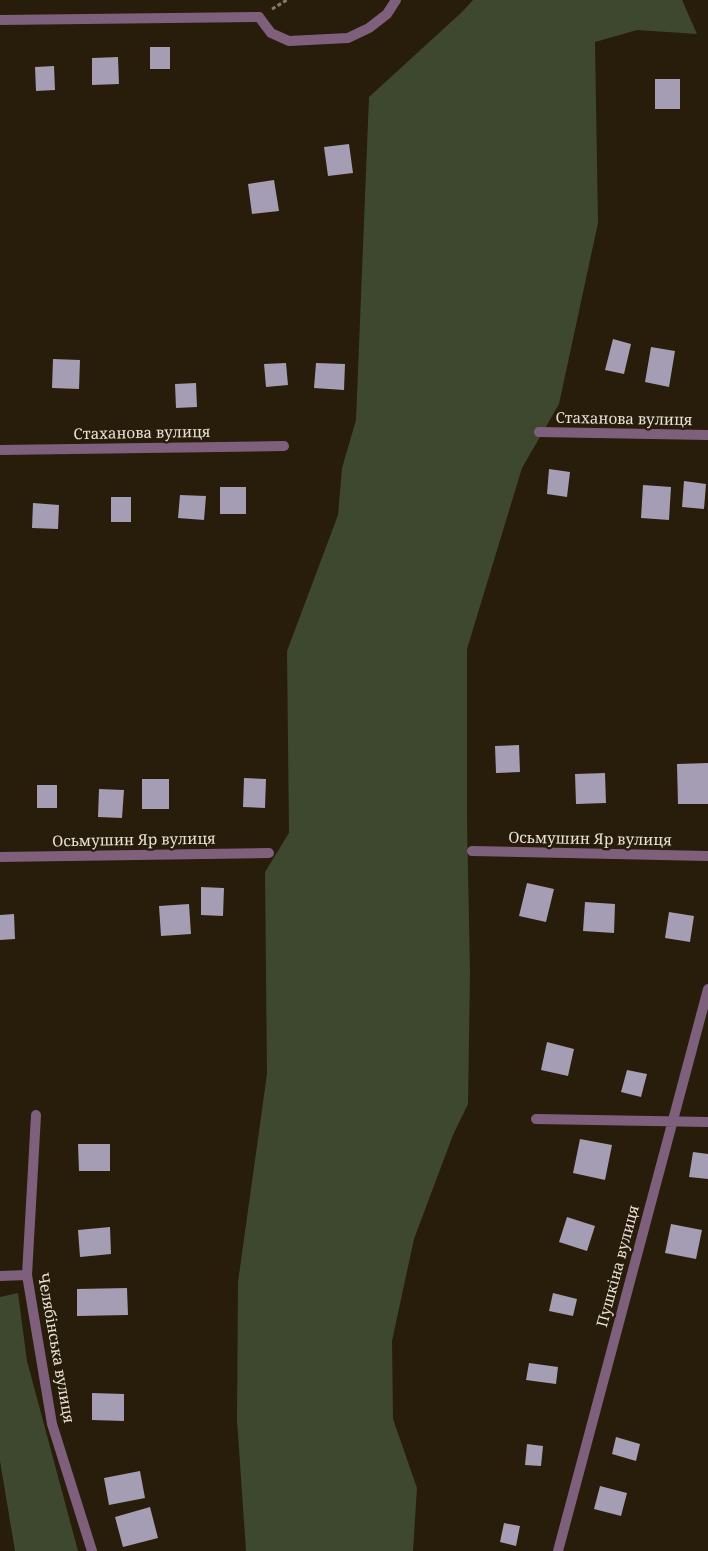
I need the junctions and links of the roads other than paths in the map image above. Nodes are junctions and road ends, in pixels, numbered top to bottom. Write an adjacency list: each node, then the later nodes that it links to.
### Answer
1 (396, 0): 2 (street)
2 (0, 20)
3 (539, 432): 4 (street, Стаханова вулиця)
4 (708, 435)
5 (284, 446): 6 (street, Стаханова вулиця)
6 (0, 450)
7 (472, 851): 9 (street, Осьмушин Яр вулиця)
8 (269, 853): 10 (street, Осьмушин Яр вулиця)
9 (708, 856)
10 (0, 857)
11 (708, 989): 14 (street, Пушкіна вулиця)
12 (36, 1115): 16 (street, Челябінська вулиця)
13 (536, 1119): 14 (street)
14 (672, 1120): 15 (street); 19 (street, Пушкіна вулиця)
15 (708, 1122)
16 (27, 1275): 17 (street); 18 (street, Челябінська вулиця)
17 (0, 1276)
18 (92, 1551)
19 (558, 1551)

